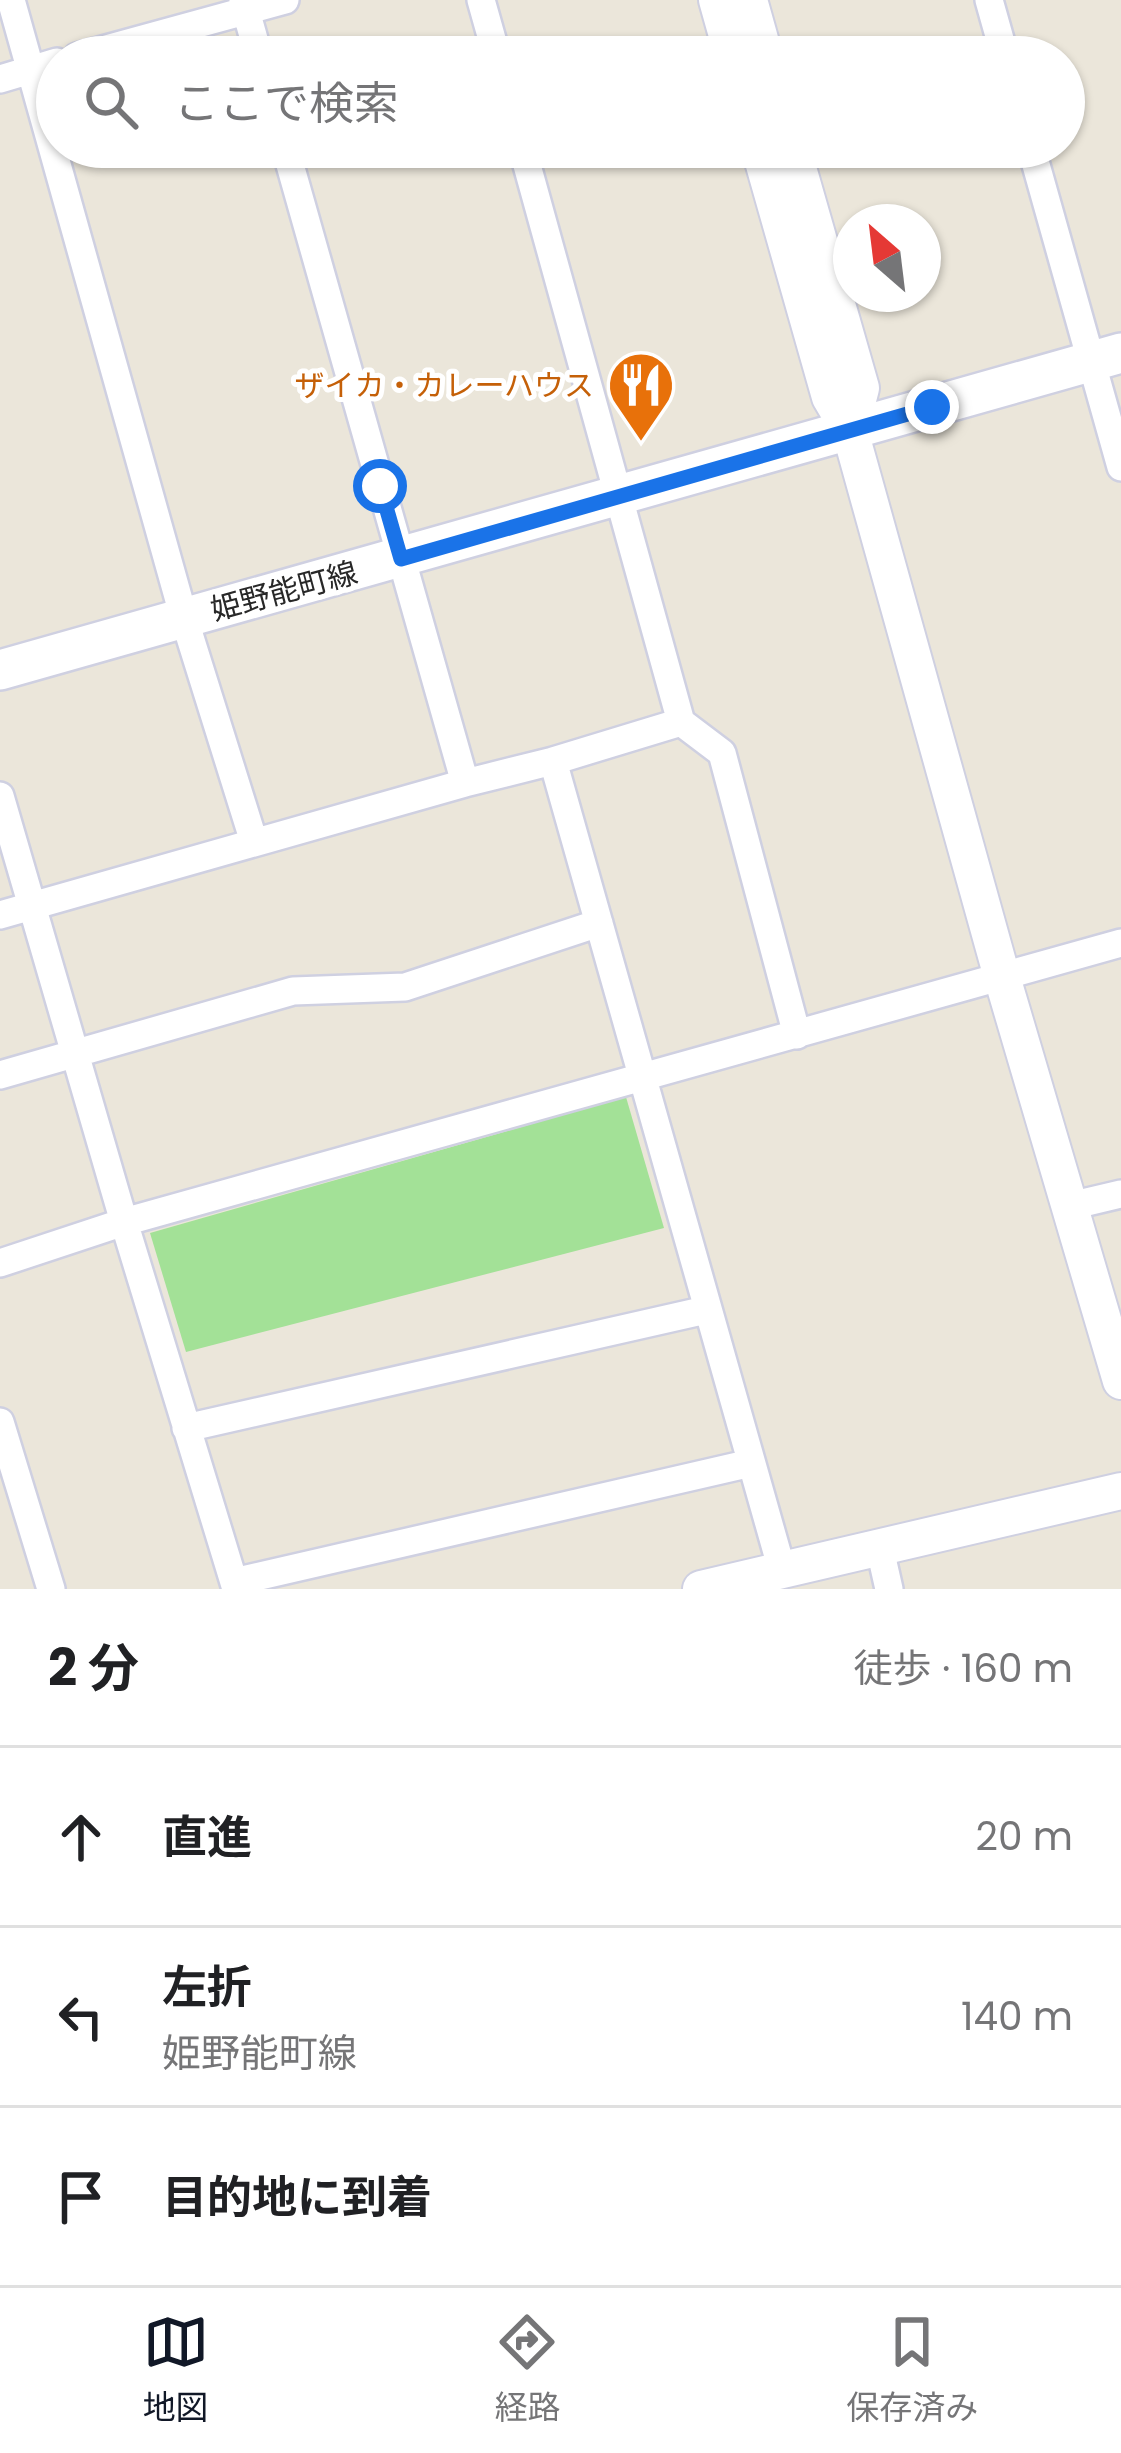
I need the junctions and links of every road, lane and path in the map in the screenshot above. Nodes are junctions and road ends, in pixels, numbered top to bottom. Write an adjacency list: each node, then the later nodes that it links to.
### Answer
1 (11, 0): 14 (street)
2 (285, 0): 7 (street)
3 (481, 0): 10 (street)
4 (717, 0): 11 (street)
5 (749, 0): 12 (street)
6 (989, 0): 13 (street)
7 (245, 6): 8 (street); 9 (street)
8 (146, 36)
9 (253, 36)
10 (491, 36)
11 (727, 36)
12 (760, 36)
13 (999, 36)
14 (36, 50)
15 (36, 68): 16 (street)
16 (0, 79)
17 (70, 168): 28 (street)
18 (291, 168): 27 (street)
19 (529, 168): 26 (street)
20 (765, 168): 24 (street)
21 (798, 168): 24 (street)
22 (1038, 168): 23 (street)
23 (1106, 357): 24 (main road, 姫野能町線); 25 (street)
24 (850, 431): 26 (main road, 姫野能町線); 39 (street)
25 (1121, 466)
26 (620, 495): 27 (main road, 姫野能町線); 30 (street)
27 (401, 559): 28 (main road, 姫野能町線); 32 (street)
28 (184, 618): 29 (main road, 姫野能町線); 34 (street)
29 (0, 670)
30 (681, 722): 31 (street); 40 (street)
31 (553, 761): 32 (street); 37 (street)
32 (465, 783): 34 (street)
33 (0, 796): 35 (street)
34 (254, 842): 35 (street)
35 (32, 906): 36 (street); 41 (street)
36 (0, 915)
37 (599, 923): 41 (street); 43 (street)
38 (1121, 943): 39 (street)
39 (1002, 976): 40 (street); 45 (street)
40 (796, 1035): 43 (street)
41 (76, 1053): 42 (street); 46 (street)
42 (0, 1075)
43 (640, 1076): 46 (street); 48 (street)
44 (1121, 1194): 45 (street)
45 (1070, 1206): 49 (street)
46 (124, 1222): 47 (street); 50 (street)
47 (0, 1263)
48 (706, 1310): 50 (street); 52 (street)
49 (1121, 1381)
50 (187, 1428): 56 (street)
51 (3, 1441): 57 (street)
52 (751, 1463): 55 (street); 56 (street)
53 (1121, 1491): 54 (street)
54 (880, 1549): 55 (street); 59 (street)
55 (782, 1570): 58 (street)
56 (235, 1586)
57 (51, 1589)
58 (701, 1589)
59 (890, 1589)

